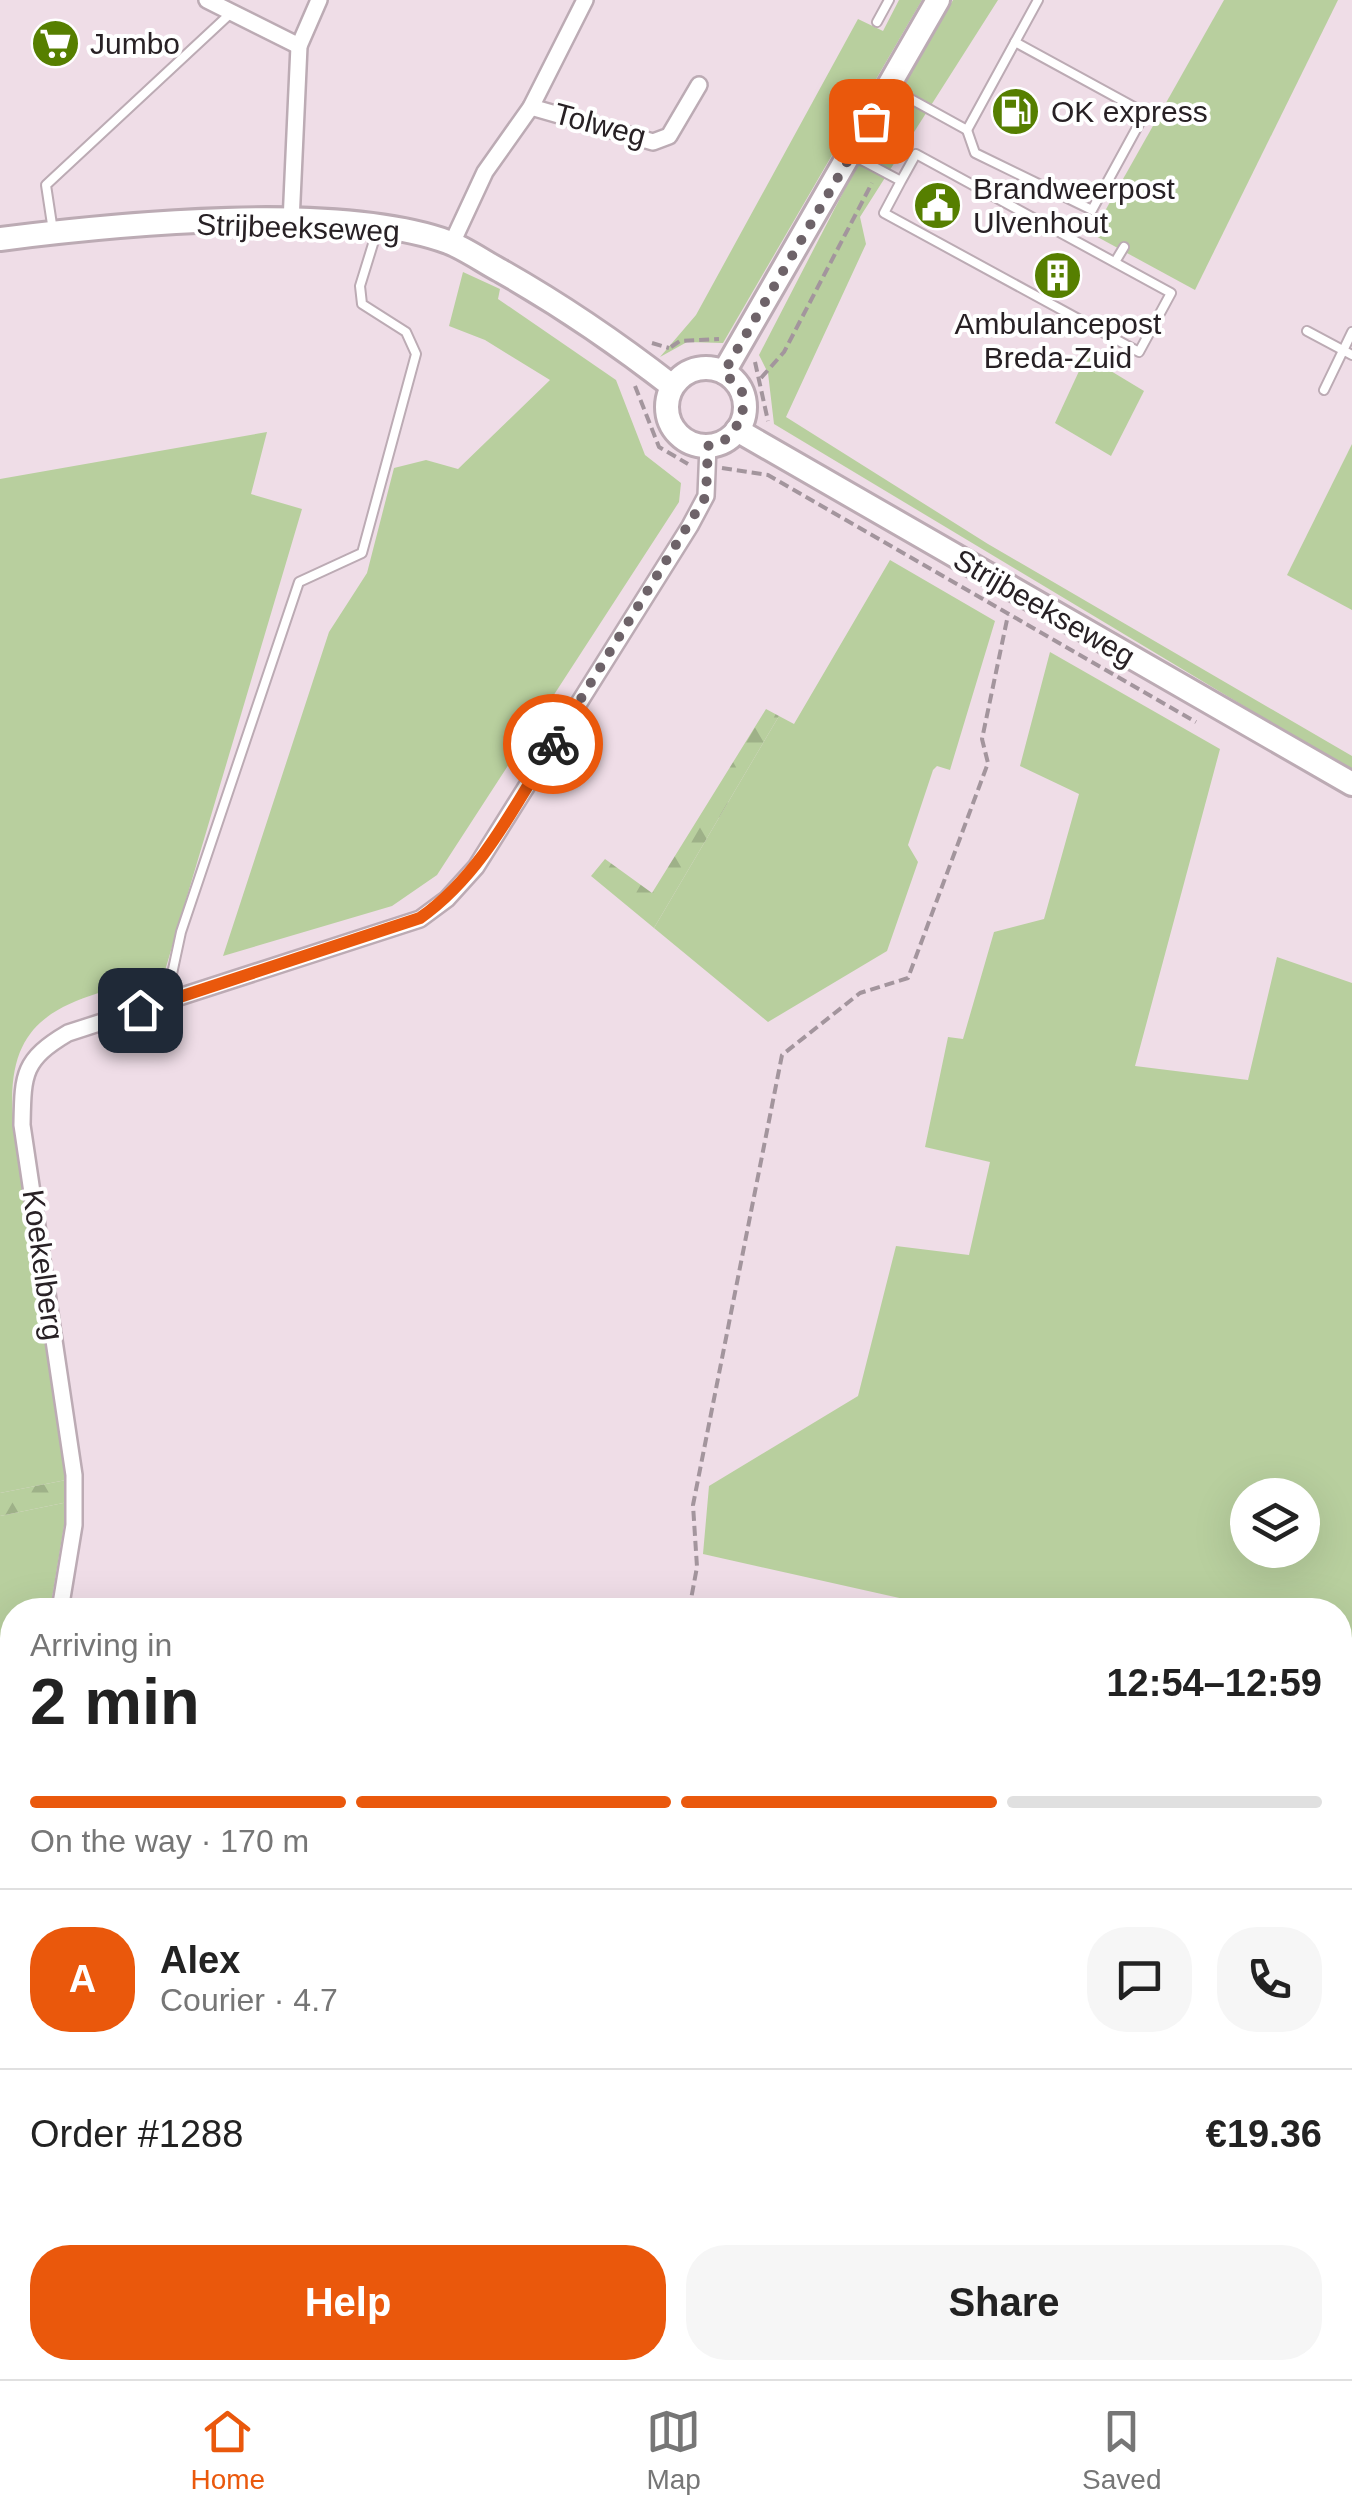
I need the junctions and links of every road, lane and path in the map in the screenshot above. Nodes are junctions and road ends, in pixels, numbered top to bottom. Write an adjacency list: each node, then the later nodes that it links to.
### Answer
1 (207, 0): 7 (street)
2 (319, 0): 10 (street)
3 (585, 0): 14 (street, Tolweg)
4 (889, 0): 8 (lane)
5 (938, 0): 12 (main road)
6 (1038, 0): 9 (lane)
7 (232, 12): 10 (street); 21 (lane)
8 (876, 22)
9 (1015, 42): 15 (lane); 15 (lane)
10 (299, 46): 19 (street)
11 (700, 85): 14 (street, Tolweg)
12 (890, 87): 13 (lane); 16 (main road)
13 (916, 102): 15 (lane); 17 (path)
14 (531, 106): 23 (street, Tolweg)
15 (967, 130)
16 (852, 155): 17 (lane); 29 (main road)
17 (879, 170): 18 (lane); 31 (path)
18 (900, 181): 25 (lane); 25 (lane)
19 (291, 222): 20 (main road, Strijbeekseweg); 21 (main road, Strijbeekseweg)
20 (378, 227): 23 (main road, Strijbeekseweg); 40 (lane)
21 (53, 232): 22 (main road, Strijbeekseweg)
22 (0, 238)
23 (452, 244): 32 (main road, Strijbeekseweg)
24 (1124, 247): 25 (lane)
25 (1115, 262)
26 (1307, 331): 28 (lane)
27 (1352, 332): 28 (lane)
28 (1348, 353): 33 (lane)
29 (724, 372): 32 (main road); 34 (main road)
30 (628, 378): 35 (path)
31 (762, 378)
32 (672, 386): 35 (main road)
33 (1324, 390)
34 (737, 430): 35 (main road); 37 (main road, Strijbeekseweg)
35 (709, 457): 40 (street, Koekelberg)
36 (738, 468): 37 (path, Strijbeekseweg)
37 (1013, 604): 38 (path, Strijbeekseweg); 39 (main road, Strijbeekseweg); 42 (path)
38 (1202, 725)
39 (1352, 784)
40 (176, 999): 41 (street, Koekelberg)
41 (62, 1598)
42 (691, 1598)

